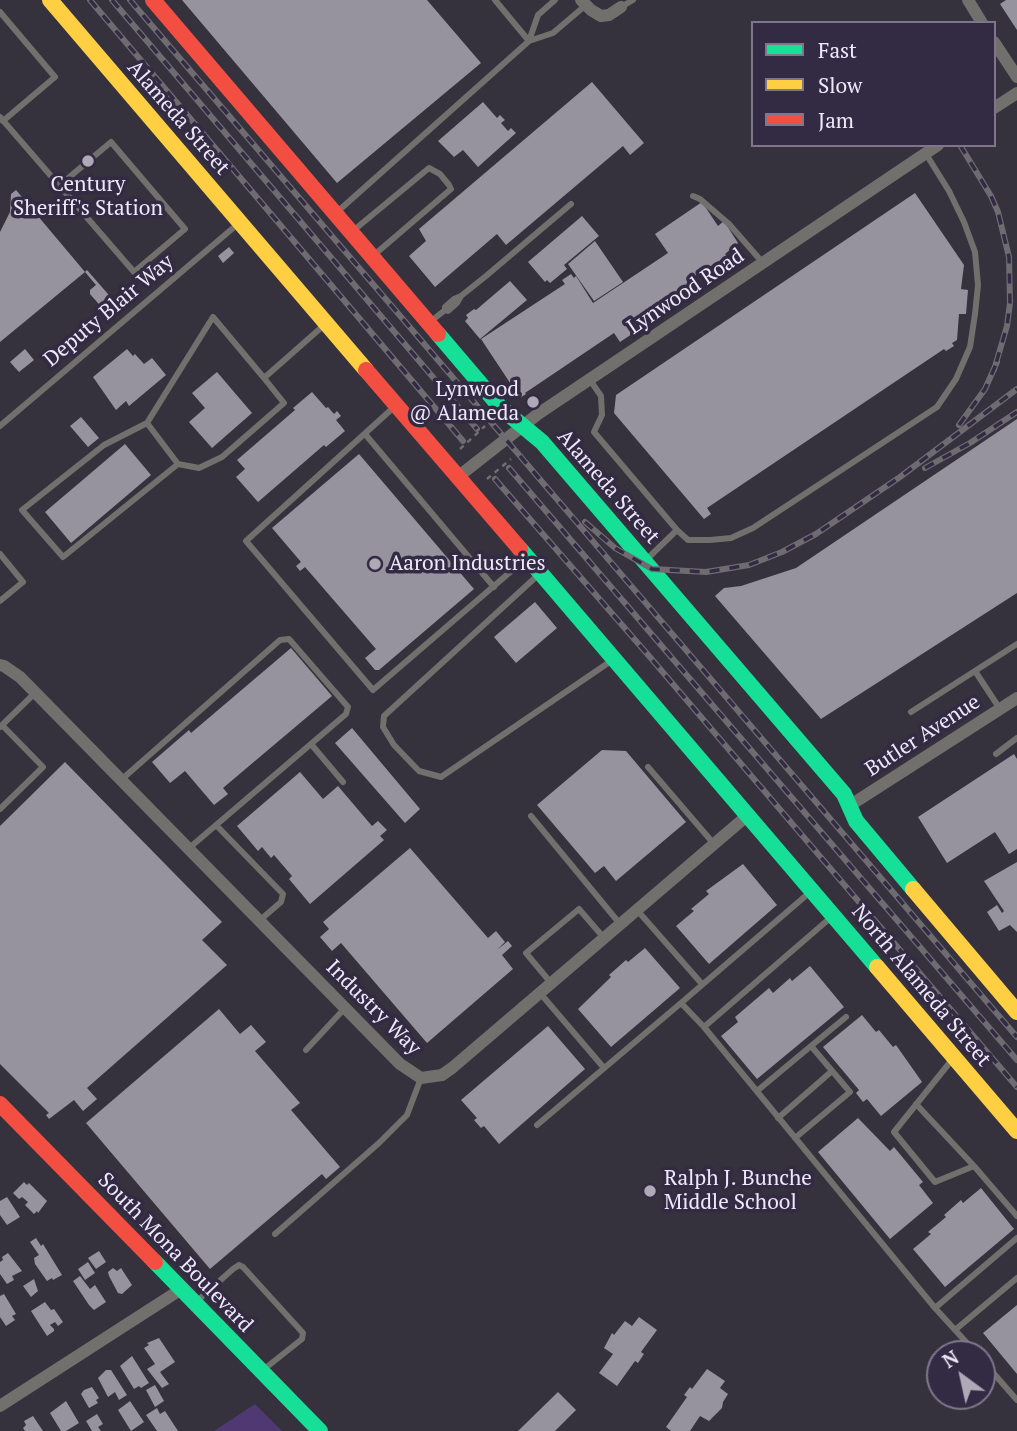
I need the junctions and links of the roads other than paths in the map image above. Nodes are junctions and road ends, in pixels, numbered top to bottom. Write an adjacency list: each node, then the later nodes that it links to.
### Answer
1 (50, 0): 23 (street, Alameda Street)
2 (153, 0): 22 (street, Alameda Street)
3 (495, 0): 11 (lane)
4 (555, 0): 11 (lane)
5 (633, 0): 8 (lane)
6 (968, 0): 10 (street)
7 (584, 2): 8 (street); 11 (lane)
8 (621, 8)
9 (0, 12): 16 (lane)
10 (981, 21)
11 (529, 41): 22 (lane)
12 (996, 44): 13 (street)
13 (1017, 77)
14 (1017, 93): 15 (street)
15 (996, 107)
16 (2, 119): 19 (lane)
17 (935, 147): 18 (street, Lynwood Road)
18 (926, 154): 26 (street, Lynwood Road); 38 (lane)
19 (60, 185): 19 (lane)
20 (693, 196): 26 (lane)
21 (571, 204): 28 (lane)
22 (335, 214): 24 (street, Alameda Street)
23 (240, 222): 27 (street, Alameda Street); 33 (lane, Deputy Blair Way)
24 (351, 232): 25 (street, Alameda Street); 25 (lane)
25 (372, 256): 28 (street, Alameda Street)
26 (762, 263): 30 (street, Lynwood Road)
27 (327, 323): 29 (lane); 31 (street, Alameda Street)
28 (429, 323): 34 (street, Alameda Street)
29 (264, 378): 32 (lane); 36 (lane)
30 (590, 380): 34 (street, Lynwood Road); 38 (lane)
31 (397, 404): 35 (lane); 37 (street, Alameda Street)
32 (147, 423): 36 (lane); 36 (lane)
33 (0, 426)
34 (521, 426): 37 (street, Lynwood Road); 41 (street, Alameda Street)
35 (365, 434): 43 (lane); 43 (lane)
36 (178, 464)
37 (459, 476): 40 (street, Alameda Street)
38 (677, 530): 41 (lane)
39 (0, 554): 44 (lane)
40 (528, 557): 42 (street, Alameda Street); 43 (lane)
41 (645, 561): 60 (street, Alameda Street)
42 (541, 572): 46 (street, Alameda Street); 46 (lane)
43 (494, 587)
44 (0, 601)
45 (1017, 643): 48 (lane)
46 (614, 659): 62 (street, Alameda Street)
47 (0, 665): 49 (street, Industry Way)
48 (975, 671): 51 (lane); 52 (lane)
49 (36, 692): 53 (lane); 58 (street, Industry Way)
50 (1017, 698): 51 (street, Butler Avenue)
51 (1000, 709): 60 (street, Butler Avenue)
52 (911, 712)
53 (1, 726): 61 (lane)
54 (1017, 738): 56 (lane)
55 (311, 744): 58 (lane); 59 (lane); 64 (lane)
56 (996, 754)
57 (648, 766): 65 (lane)
58 (121, 780): 66 (street, Industry Way)
59 (343, 782)
60 (849, 806): 78 (street, Alameda Street)
61 (0, 809)
62 (748, 815): 65 (street, Industry Way); 67 (street, Alameda Street)
63 (531, 816): 71 (lane)
64 (216, 825): 66 (lane); 70 (lane)
65 (714, 844): 68 (street, Industry Way)
66 (188, 849): 70 (street, Industry Way)
67 (816, 896): 69 (street, North Alameda Street); 74 (lane)
68 (637, 910): 71 (street, Industry Way); 74 (lane)
69 (833, 915): 80 (lane); 83 (street, North Alameda Street)
70 (259, 922): 77 (street, Industry Way)
71 (620, 924): 72 (street, Industry Way)
72 (604, 938): 73 (street, Industry Way); 73 (lane)
73 (551, 983): 75 (street, Industry Way)
74 (702, 984): 76 (lane)
75 (540, 993): 84 (lane); 86 (street, Industry Way)
76 (681, 1003): 80 (lane); 84 (lane)
77 (345, 1008): 82 (lane); 86 (street, Industry Way)
78 (1017, 1012)
79 (846, 1017): 81 (lane)
80 (704, 1027): 87 (lane)
81 (811, 1046): 85 (lane); 87 (lane)
82 (306, 1050)
83 (954, 1057): 89 (lane); 92 (street, North Alameda Street)
84 (604, 1068): 91 (lane)
85 (832, 1071): 90 (lane); 93 (lane)
86 (421, 1079): 96 (lane)
87 (757, 1091): 90 (lane)
88 (0, 1104): 99 (street, South Mona Boulevard)
89 (916, 1104): 94 (lane); 94 (lane)
90 (778, 1118): 93 (lane)
91 (537, 1125)
92 (1017, 1131)
93 (795, 1138): 101 (lane)
94 (974, 1166): 95 (lane)
95 (1017, 1216)
96 (275, 1234)
97 (1017, 1238): 101 (lane)
98 (1017, 1278): 102 (lane)
99 (180, 1290): 100 (street, South Mona Boulevard); 107 (street)
100 (195, 1304): 104 (street, South Mona Boulevard); 104 (lane)
101 (935, 1308): 102 (lane)
102 (955, 1330): 103 (lane)
103 (964, 1340)
104 (261, 1371): 108 (street, South Mona Boulevard)
105 (996, 1376): 106 (lane)
106 (1017, 1400)
107 (0, 1406)
108 (320, 1431)

